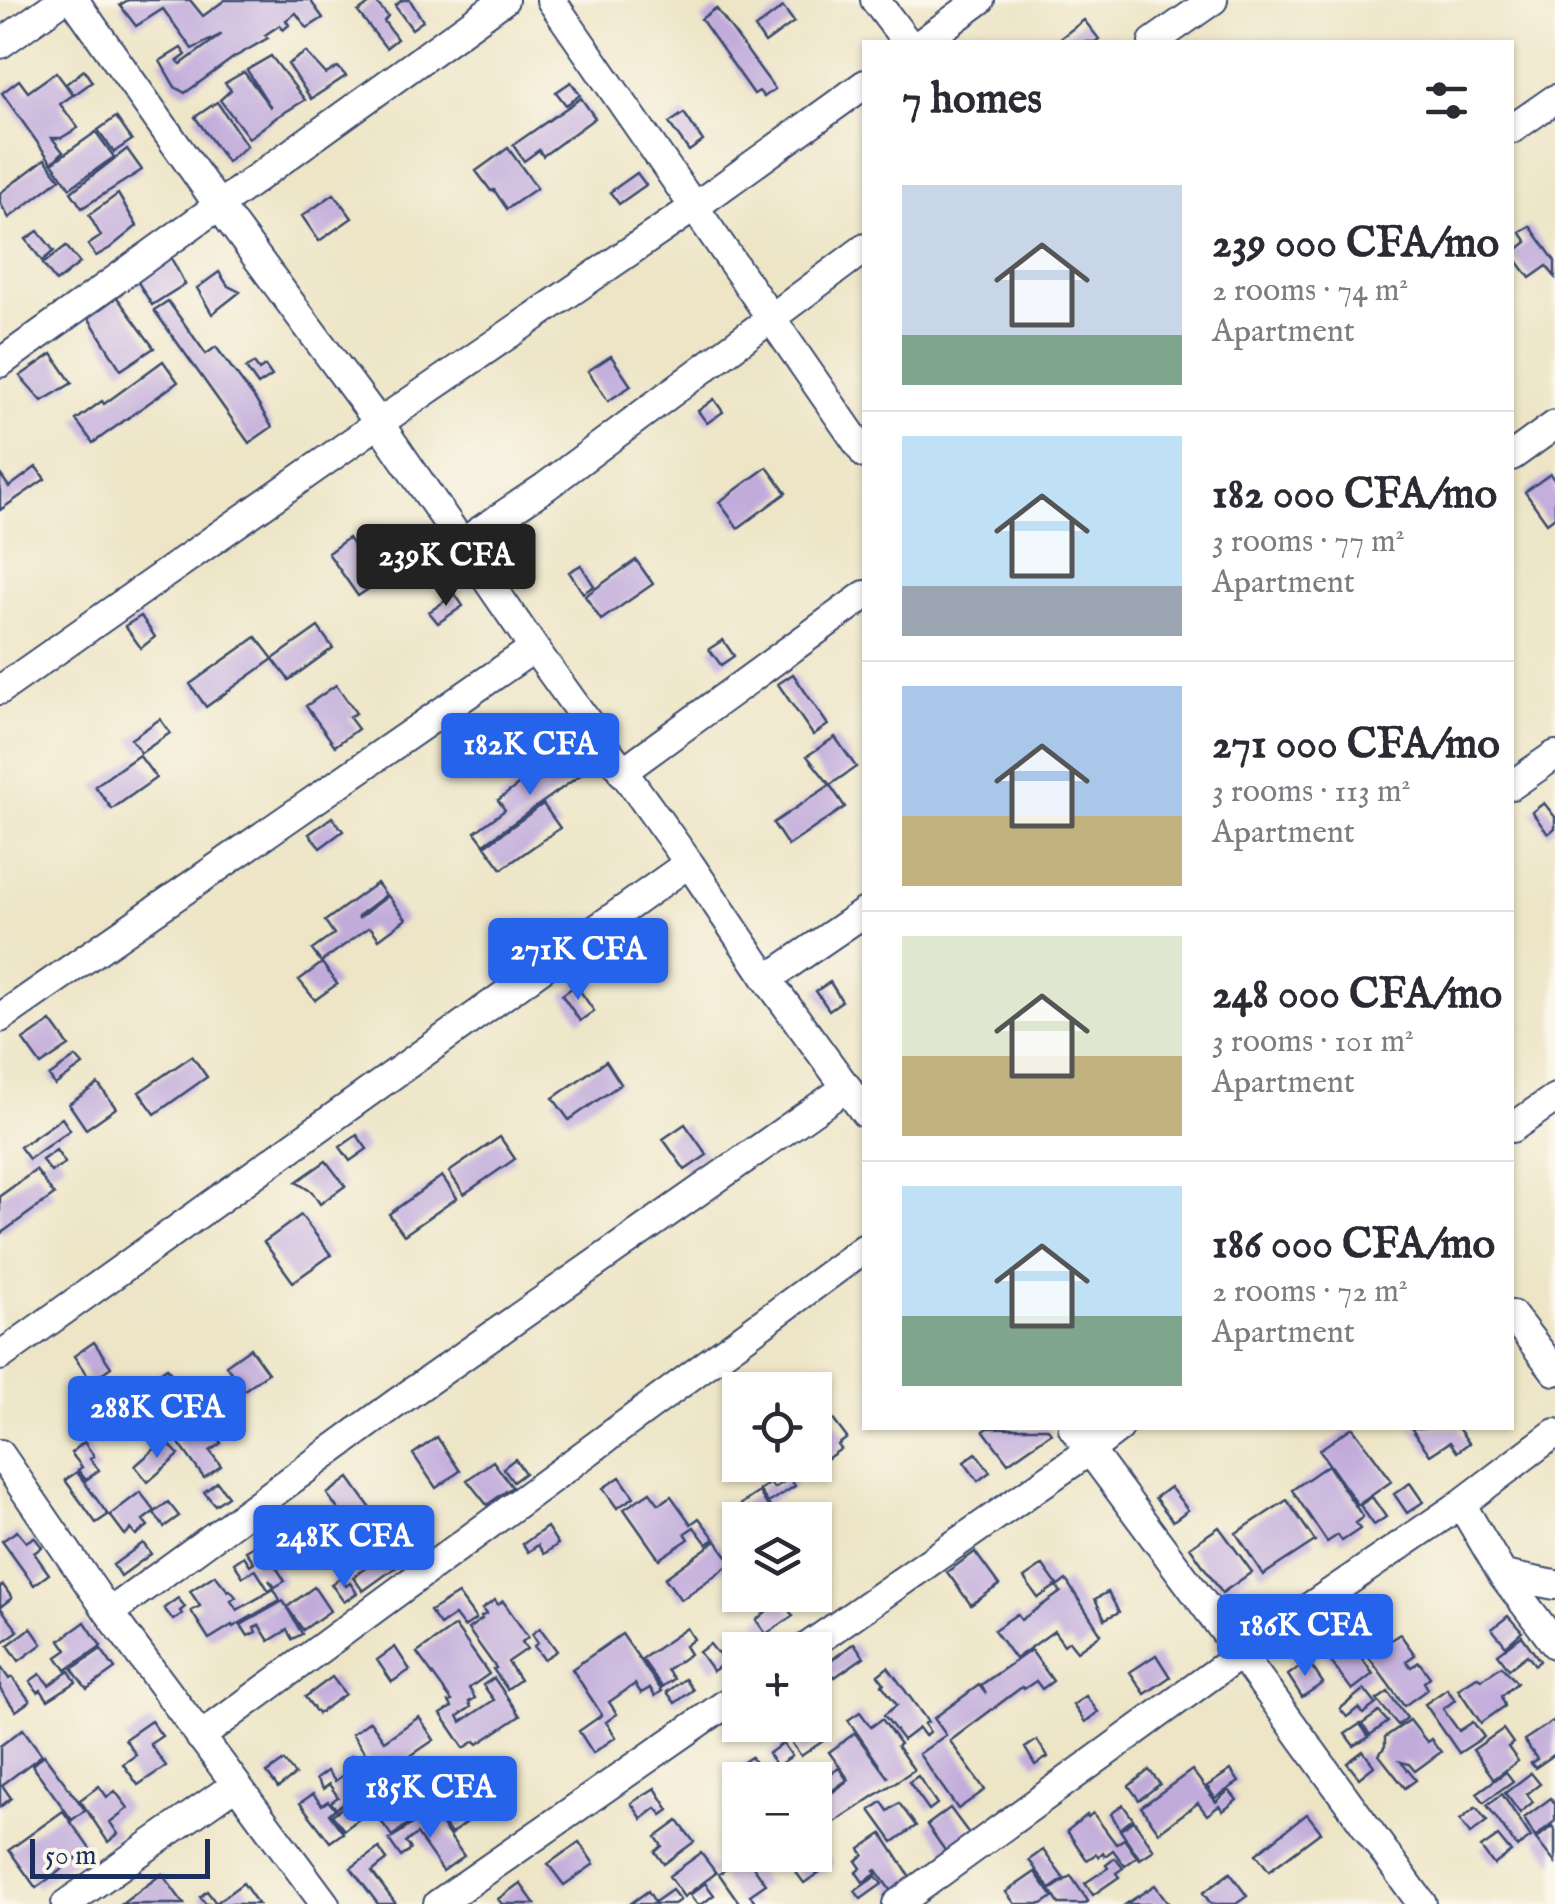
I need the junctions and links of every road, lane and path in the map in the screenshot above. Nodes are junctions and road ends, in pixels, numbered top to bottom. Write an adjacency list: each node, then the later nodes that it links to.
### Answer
1 (62, 0): 11 (street)
2 (74, 0): 15 (street)
3 (504, 0): 15 (street)
4 (551, 0): 16 (street)
5 (876, 0): 8 (street)
6 (980, 0): 9 (street)
7 (1195, 5): 10 (street)
8 (905, 40)
9 (925, 40)
10 (1155, 40)
11 (0, 44)
12 (862, 86): 16 (street)
13 (1555, 99): 14 (street)
14 (1514, 128)
15 (219, 206): 19 (street); 20 (street)
16 (693, 208): 18 (street); 20 (street)
17 (862, 250): 18 (street)
18 (769, 318): 22 (street); 24 (street)
19 (0, 362)
20 (380, 422): 24 (street); 27 (street)
21 (1555, 426): 23 (street)
22 (862, 450)
23 (1514, 455)
24 (462, 543): 26 (street)
25 (862, 597): 29 (street)
26 (534, 648): 29 (street); 34 (street)
27 (0, 690)
28 (1555, 755): 30 (street)
29 (622, 772): 31 (street)
30 (1514, 784)
31 (689, 863): 33 (street); 41 (street)
32 (862, 914): 33 (street)
33 (766, 979): 35 (street)
34 (0, 1018)
35 (847, 1087): 37 (street); 51 (street)
36 (1555, 1098): 38 (street)
37 (862, 1109)
38 (1514, 1127)
39 (862, 1250): 56 (street)
40 (1514, 1319): 42 (street)
41 (0, 1356)
42 (1555, 1370)
43 (1074, 1430): 46 (street)
44 (1116, 1430): 46 (street)
45 (1555, 1433): 48 (street)
46 (1089, 1451): 52 (street); 54 (street)
47 (0, 1454): 51 (street)
48 (1461, 1504): 49 (street); 54 (street)
49 (1503, 1575): 50 (street); 53 (street)
50 (1555, 1585)
51 (109, 1612): 56 (street)
52 (829, 1632)
53 (1555, 1644)
54 (1241, 1654): 61 (street); 62 (street)
55 (722, 1707): 60 (street)
56 (200, 1737): 57 (street)
57 (235, 1785): 58 (street); 59 (street)
58 (66, 1904)
59 (325, 1904)
60 (438, 1904)
61 (898, 1904)
62 (1422, 1904)

